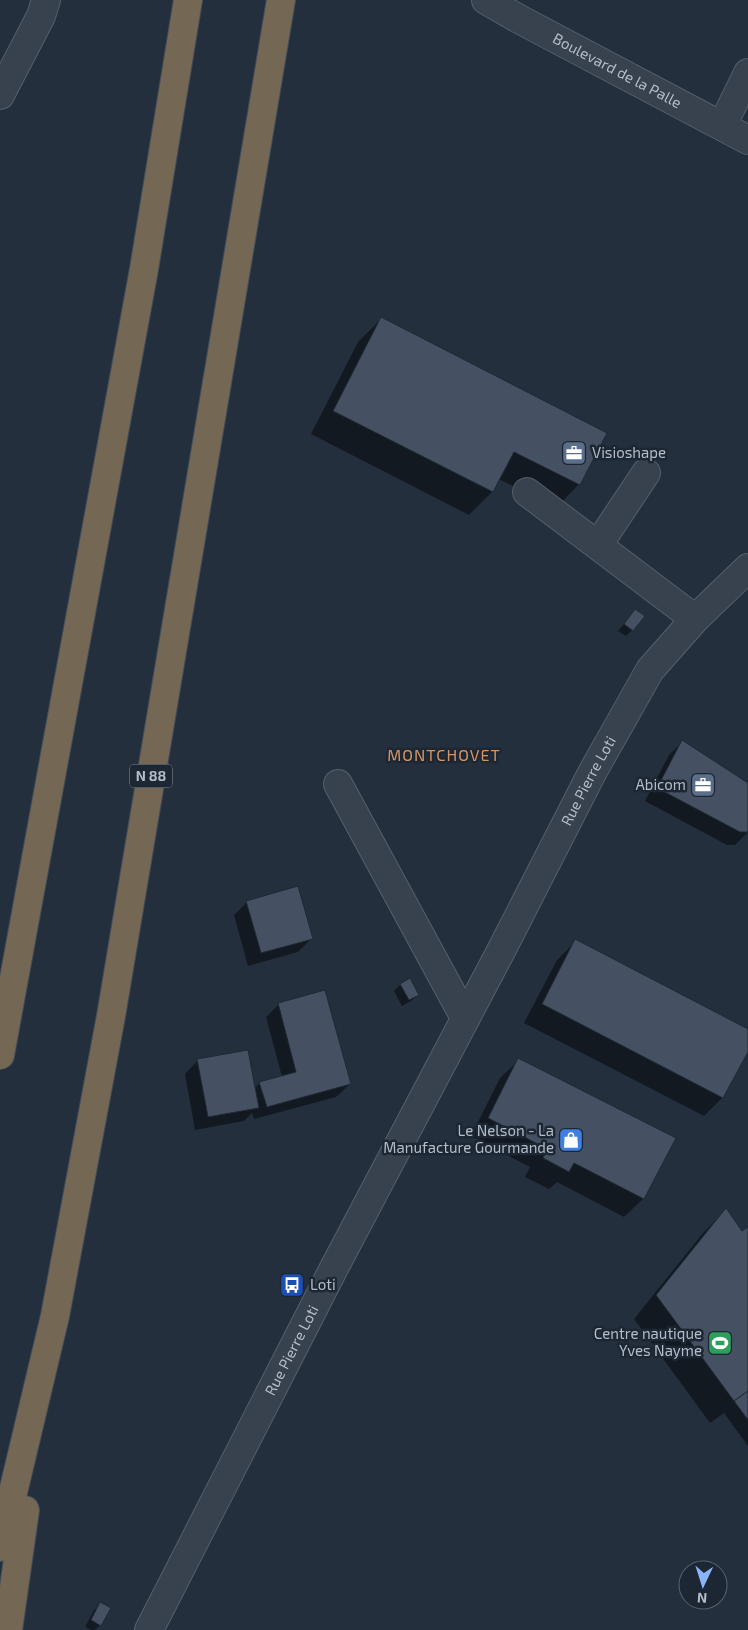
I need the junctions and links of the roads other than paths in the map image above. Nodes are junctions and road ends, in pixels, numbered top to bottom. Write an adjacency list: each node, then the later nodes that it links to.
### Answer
1 (46, 0): 6 (street)
2 (188, 0): 16 (highway)
3 (281, 0): 17 (highway, N 88)
4 (486, 0): 7 (street, Boulevard de la Palle)
5 (748, 73): 7 (street)
6 (0, 95)
7 (722, 126): 8 (street, Boulevard de la Palle)
8 (748, 140)
9 (646, 473): 11 (street)
10 (527, 492): 11 (street)
11 (598, 545): 13 (street)
12 (748, 568): 13 (street, Rue Pierre Loti)
13 (696, 619): 15 (street, Rue Pierre Loti)
14 (338, 784): 15 (street)
15 (465, 1018): 20 (street, Rue Pierre Loti)
16 (0, 1055)
17 (54, 1316): 18 (highway, N 88); 19 (highway)
18 (0, 1547)
19 (8, 1630)
20 (149, 1630)

